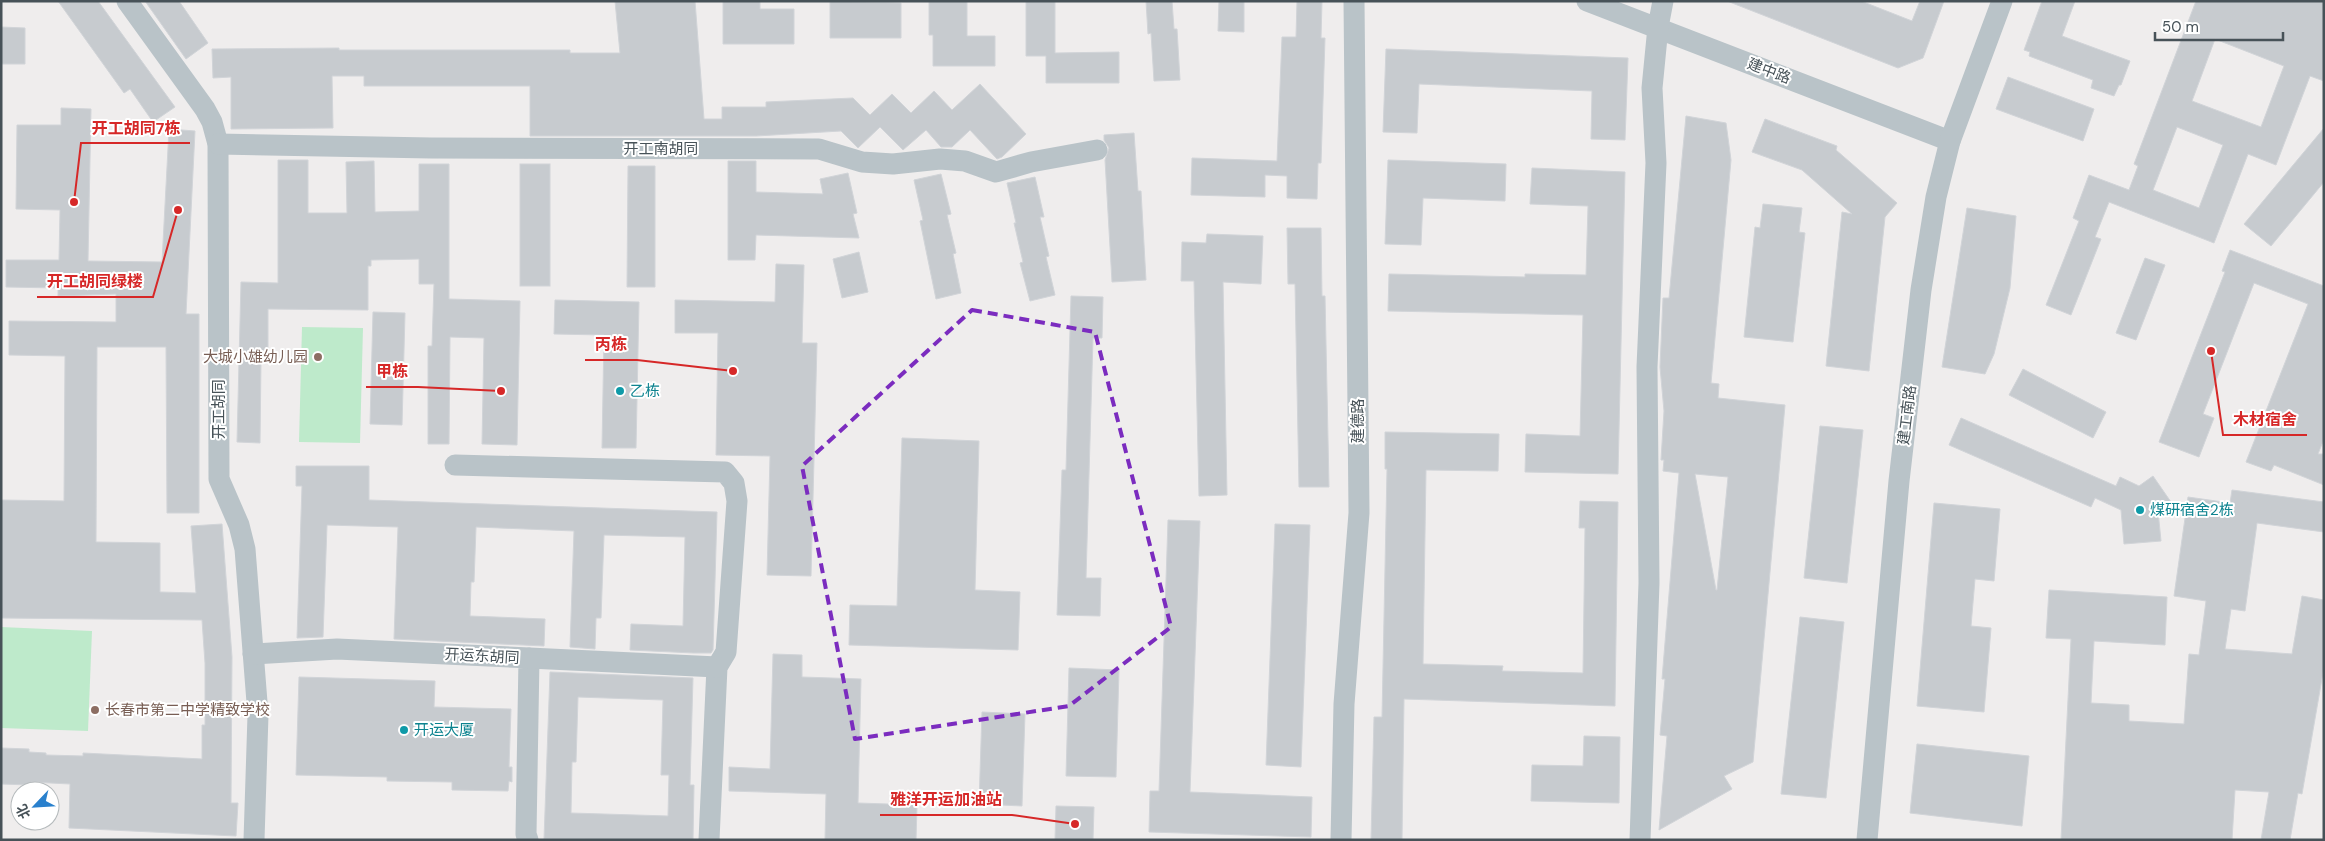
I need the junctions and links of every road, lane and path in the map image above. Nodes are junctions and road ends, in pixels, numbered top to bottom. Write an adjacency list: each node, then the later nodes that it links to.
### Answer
1 (127, 1): 8 (street, 开工胡同)
2 (1354, 1): 17 (street, 建德路)
3 (1587, 1): 6 (street, 建中路)
4 (1663, 1): 6 (street)
5 (2002, 1): 7 (street, 建工南路)
6 (1658, 28): 7 (street, 建中路); 18 (street)
7 (1950, 141): 19 (street, 建工南路)
8 (218, 144): 9 (street, 开工南胡同); 11 (street, 开工胡同)
9 (1097, 150)
10 (456, 465): 13 (street)
11 (253, 654): 12 (street, 开运东胡同); 14 (street, 开工胡同)
12 (529, 658): 13 (street); 15 (street, 开运东胡同)
13 (717, 667): 16 (street)
14 (254, 840)
15 (528, 840)
16 (709, 840)
17 (1341, 840)
18 (1640, 840)
19 (1867, 840)

